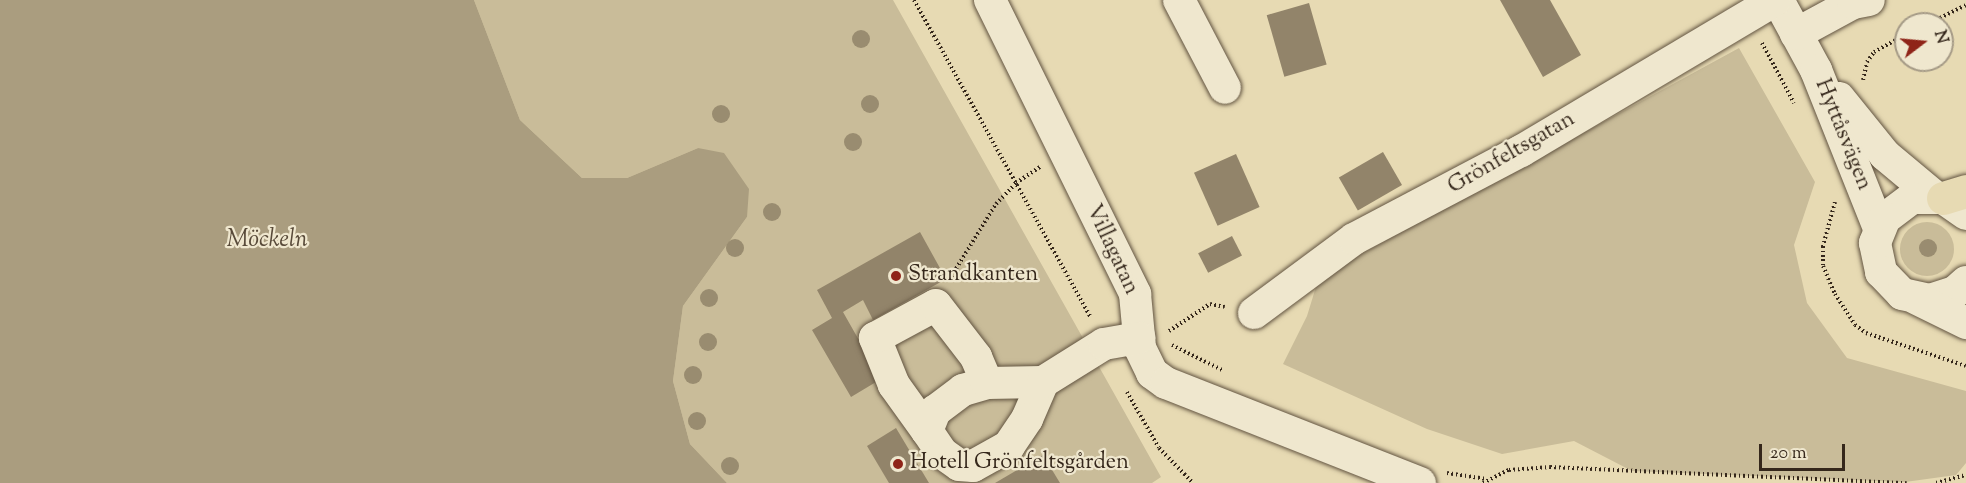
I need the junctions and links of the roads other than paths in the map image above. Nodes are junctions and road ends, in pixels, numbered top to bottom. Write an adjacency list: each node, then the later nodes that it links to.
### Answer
1 (990, 0): 14 (street, Villagatan)
2 (1179, 0): 7 (street)
3 (1776, 0): 5 (street); 12 (street, Grönfeltsgatan)
4 (1869, 0): 5 (street)
5 (1796, 34): 6 (street)
6 (1816, 70): 8 (street, Hyttåsvägen); 9 (street, Hyttåsvägen)
7 (1225, 88)
8 (1952, 200): 9 (street)
9 (1879, 228): 11 (street)
10 (1966, 282): 11 (street)
11 (1917, 299): 13 (street)
12 (1254, 313)
13 (1966, 323)
14 (1151, 336): 16 (street); 18 (street, Villagatan)
15 (987, 382): 16 (street); 17 (street); 17 (street)
16 (1043, 382): 17 (street)
17 (927, 431)
18 (1420, 483)

